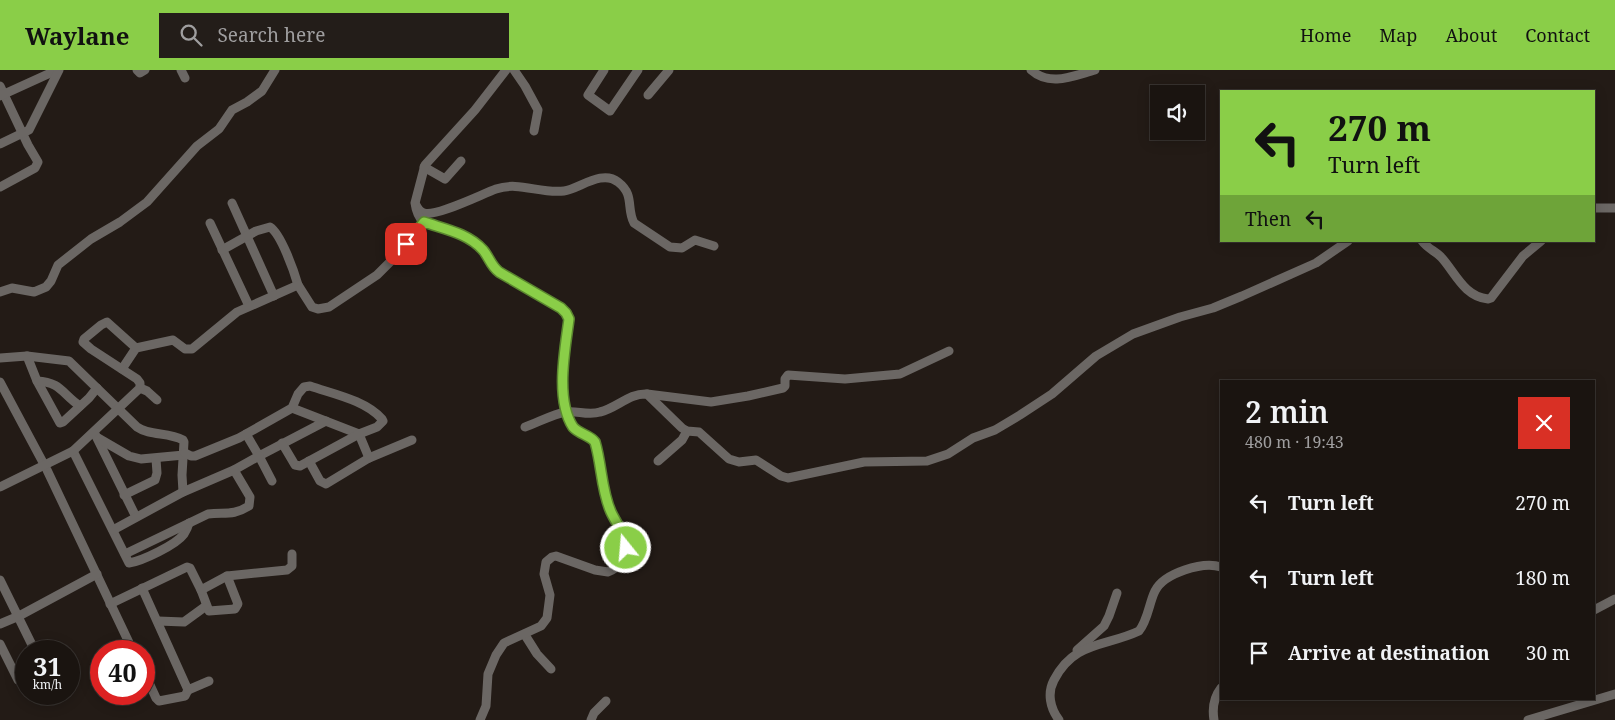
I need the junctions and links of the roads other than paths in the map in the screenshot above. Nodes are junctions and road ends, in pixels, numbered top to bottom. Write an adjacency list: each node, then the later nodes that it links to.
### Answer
1 (58, 70): 12 (street); 15 (street)
2 (137, 70): 3 (street)
3 (145, 70)
4 (275, 70): 33 (street)
5 (506, 70): 18 (street)
6 (514, 70): 14 (street)
7 (604, 70): 8 (street)
8 (638, 70)
9 (669, 70): 13 (street)
10 (1031, 70): 11 (street)
11 (1095, 70)
12 (1, 92): 15 (street)
13 (648, 95)
14 (534, 131)
15 (23, 133): 16 (street); 19 (street)
16 (0, 144)
17 (461, 161): 18 (street)
18 (424, 167): 21 (street)
19 (0, 187)
20 (232, 203): 26 (street)
21 (415, 203): 24 (street); 30 (street)
22 (1595, 208): 23 (street)
23 (1615, 208)
24 (424, 222): 32 (street); 50 (street)
25 (210, 223): 31 (street)
26 (248, 236): 31 (street); 32 (street); 34 (street)
27 (1347, 242): 53 (street)
28 (1423, 242): 29 (street)
29 (1540, 242)
30 (714, 246)
31 (222, 250): 35 (street)
32 (298, 284): 34 (street)
33 (0, 292)
34 (274, 296): 35 (street)
35 (249, 306): 36 (street)
36 (136, 348): 40 (street); 40 (street)
37 (949, 351): 45 (street)
38 (26, 356): 39 (street); 41 (street); 43 (street)
39 (0, 358)
40 (122, 369): 44 (street)
41 (37, 381): 47 (street); 47 (street)
42 (0, 382): 66 (street)
43 (97, 388): 47 (street); 49 (street)
44 (140, 388): 46 (street); 49 (street)
45 (647, 394): 50 (street); 53 (street)
46 (157, 400)
47 (80, 406)
48 (292, 408): 51 (street); 54 (street); 55 (street)
49 (118, 409): 56 (street); 60 (street)
50 (566, 412): 52 (street); 89 (street)
51 (326, 420): 55 (street); 58 (street)
52 (525, 427)
53 (687, 431): 65 (street)
54 (246, 434): 60 (street); 61 (street)
55 (359, 434): 62 (street); 64 (street)
56 (96, 435): 59 (street); 63 (street); 71 (street)
57 (412, 440): 62 (street)
58 (282, 443): 61 (street); 64 (street)
59 (73, 451): 66 (street); 73 (street)
60 (184, 454): 63 (street); 70 (street)
61 (259, 456): 67 (street); 68 (street)
62 (370, 458): 64 (street)
63 (156, 459): 71 (street)
64 (309, 461)
65 (658, 461)
66 (44, 465): 69 (street); 76 (street)
67 (234, 470): 70 (street); 73 (street)
68 (272, 481)
69 (0, 487)
70 (183, 492): 72 (street)
71 (124, 495): 72 (street)
72 (136, 517): 73 (street)
73 (113, 530)
74 (292, 554): 77 (street)
75 (1220, 567): 93 (street)
76 (97, 574): 83 (street); 86 (street)
77 (227, 576): 80 (street); 84 (street)
78 (0, 580): 86 (street)
79 (142, 588): 80 (street); 83 (street); 87 (street)
80 (201, 590): 84 (street)
81 (1116, 593): 93 (street)
82 (1615, 599): 85 (street)
83 (110, 604): 91 (street)
84 (206, 606): 87 (street)
85 (1595, 609)
86 (19, 616): 88 (street); 90 (street)
87 (158, 621): 97 (street)
88 (0, 624)
89 (525, 635): 94 (street); 104 (street)
90 (30, 640)
91 (128, 640)
92 (0, 644): 95 (street)
93 (1072, 656): 106 (street)
94 (551, 669)
95 (15, 674)
96 (209, 681): 97 (street)
97 (188, 690): 100 (street)
98 (1220, 690): 107 (street)
99 (1615, 694): 102 (street)
100 (155, 696)
101 (1595, 700): 108 (street)
102 (1595, 700)
103 (606, 701): 105 (street)
104 (480, 720)
105 (591, 720)
106 (1059, 720)
107 (1214, 720)
108 (1528, 720)

